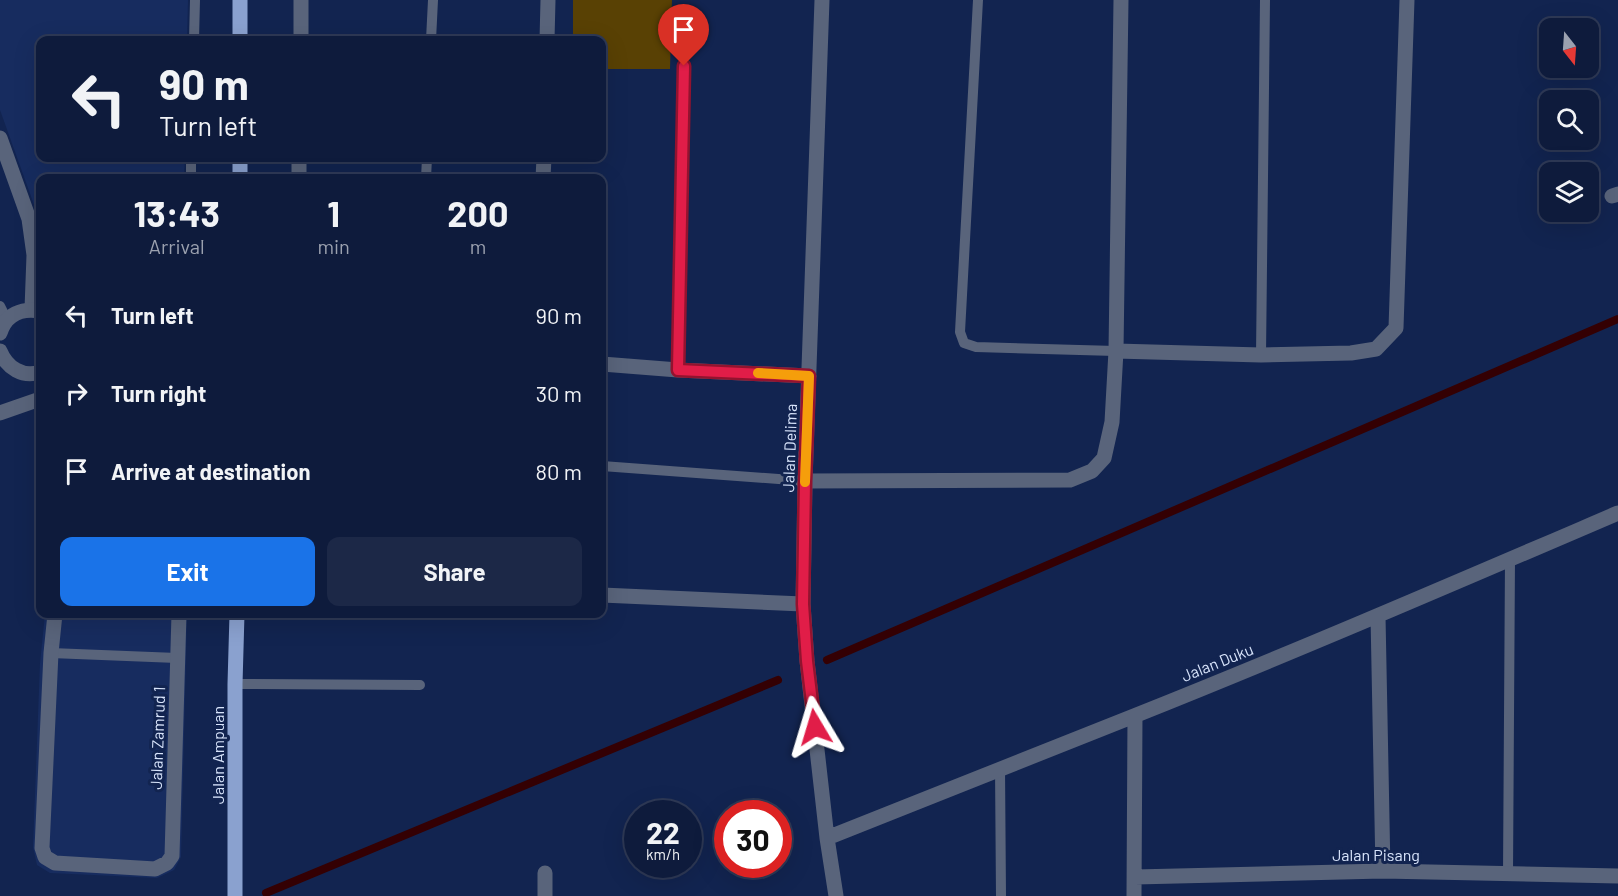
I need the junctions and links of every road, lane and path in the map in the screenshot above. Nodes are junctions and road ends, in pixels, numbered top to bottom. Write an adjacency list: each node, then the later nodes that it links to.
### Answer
1 (195, 0): 11 (lane)
2 (240, 0): 12 (main road)
3 (301, 0): 13 (street)
4 (433, 0): 14 (lane)
5 (548, 0): 15 (street)
6 (822, 0): 27 (street, Jalan Delima)
7 (978, 0): 21 (lane)
8 (1120, 0): 21 (street)
9 (1265, 0): 22 (lane)
10 (1407, 0): 22 (street)
11 (194, 36)
12 (240, 36)
13 (301, 36)
14 (431, 36)
15 (547, 36)
16 (684, 66): 25 (lane)
17 (0, 138): 18 (street)
18 (36, 238): 19 (street)
19 (36, 310): 20 (street)
20 (2, 323)
21 (1116, 351): 22 (street); 31 (street)
22 (1261, 355)
23 (1, 356): 26 (street)
24 (606, 364): 25 (street)
25 (678, 370): 27 (street)
26 (36, 374)
27 (809, 376): 31 (street, Jalan Delima)
28 (36, 400): 29 (street)
29 (0, 413)
30 (606, 466): 31 (lane)
31 (805, 481): 35 (street, Jalan Delima)
32 (1618, 513): 33 (street, Jalan Duku)
33 (1510, 559): 36 (street, Jalan Duku); 49 (lane)
34 (606, 595): 35 (street)
35 (803, 604): 46 (street, Jalan Delima)
36 (1378, 616): 44 (street, Jalan Duku); 47 (street)
37 (55, 618): 40 (street)
38 (178, 618): 41 (street, Jalan Zamrud 1)
39 (237, 618): 42 (main road, Jalan Ampuan)
40 (51, 653): 41 (lane); 41 (street, Jalan Zamrud 1)
41 (177, 658)
42 (235, 684): 43 (lane); 52 (main road, Jalan Ampuan)
43 (420, 685)
44 (1135, 716): 45 (street, Jalan Duku); 51 (street)
45 (1000, 768): 46 (street, Jalan Duku); 55 (lane)
46 (827, 838): 54 (street, Jalan Delima)
47 (1383, 871): 49 (street, Jalan Pisang); 51 (street, Jalan Pisang)
48 (545, 873): 53 (street)
49 (1508, 874): 50 (street, Jalan Pisang)
50 (1618, 876)
51 (1135, 877): 56 (street)
52 (235, 896)
53 (545, 896)
54 (836, 896)
55 (1001, 896)
56 (1134, 896)

